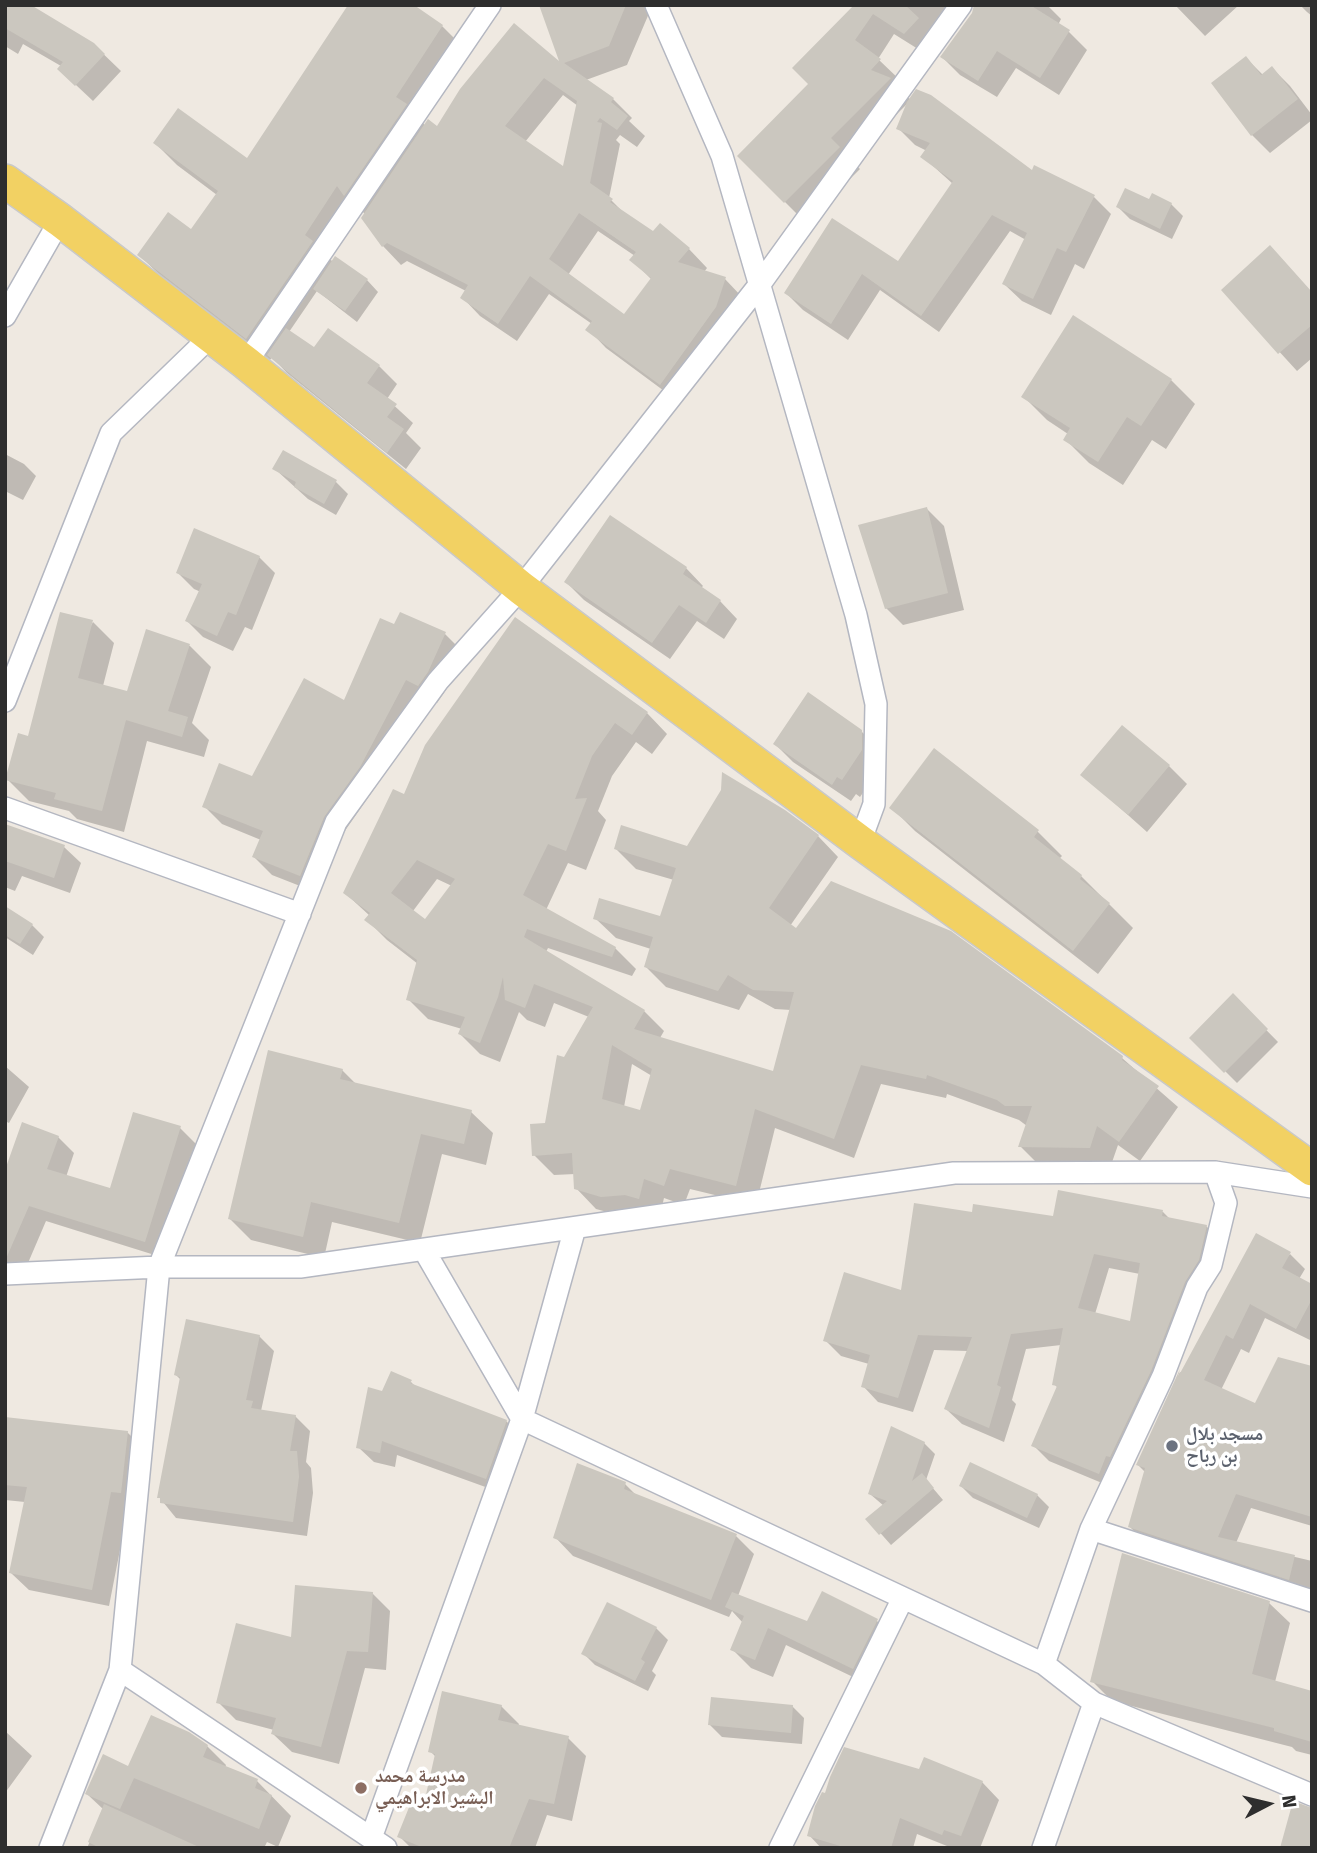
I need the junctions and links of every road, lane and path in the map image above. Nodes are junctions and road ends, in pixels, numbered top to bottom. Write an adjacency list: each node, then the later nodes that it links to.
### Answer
1 (490, 5): 9 (street)
2 (656, 5): 6 (street)
3 (961, 5): 6 (street)
4 (5, 181): 5 (main road)
5 (60, 220): 7 (street); 8 (main road)
6 (760, 284): 10 (street); 13 (street)
7 (5, 316)
8 (210, 337): 9 (main road); 11 (street)
9 (246, 363): 10 (main road)
10 (521, 588): 13 (main road); 14 (street)
11 (5, 701)
12 (5, 808): 14 (street)
13 (860, 842): 15 (main road)
14 (300, 914): 20 (street)
15 (1312, 1169)
16 (1215, 1172): 17 (street); 18 (street); 23 (street)
17 (1312, 1186)
18 (575, 1228): 19 (street); 22 (street)
19 (424, 1250): 20 (street); 22 (street)
20 (159, 1267): 21 (street); 27 (street)
21 (5, 1274)
22 (522, 1419): 24 (street); 30 (street)
23 (1091, 1529): 25 (street); 26 (street)
24 (903, 1598): 26 (street); 32 (street)
25 (1312, 1601)
26 (1044, 1664): 28 (street)
27 (120, 1670): 30 (street); 31 (street)
28 (1094, 1703): 29 (street); 33 (street)
29 (1312, 1795)
30 (378, 1843)
31 (50, 1848)
32 (780, 1848)
33 (1043, 1848)

